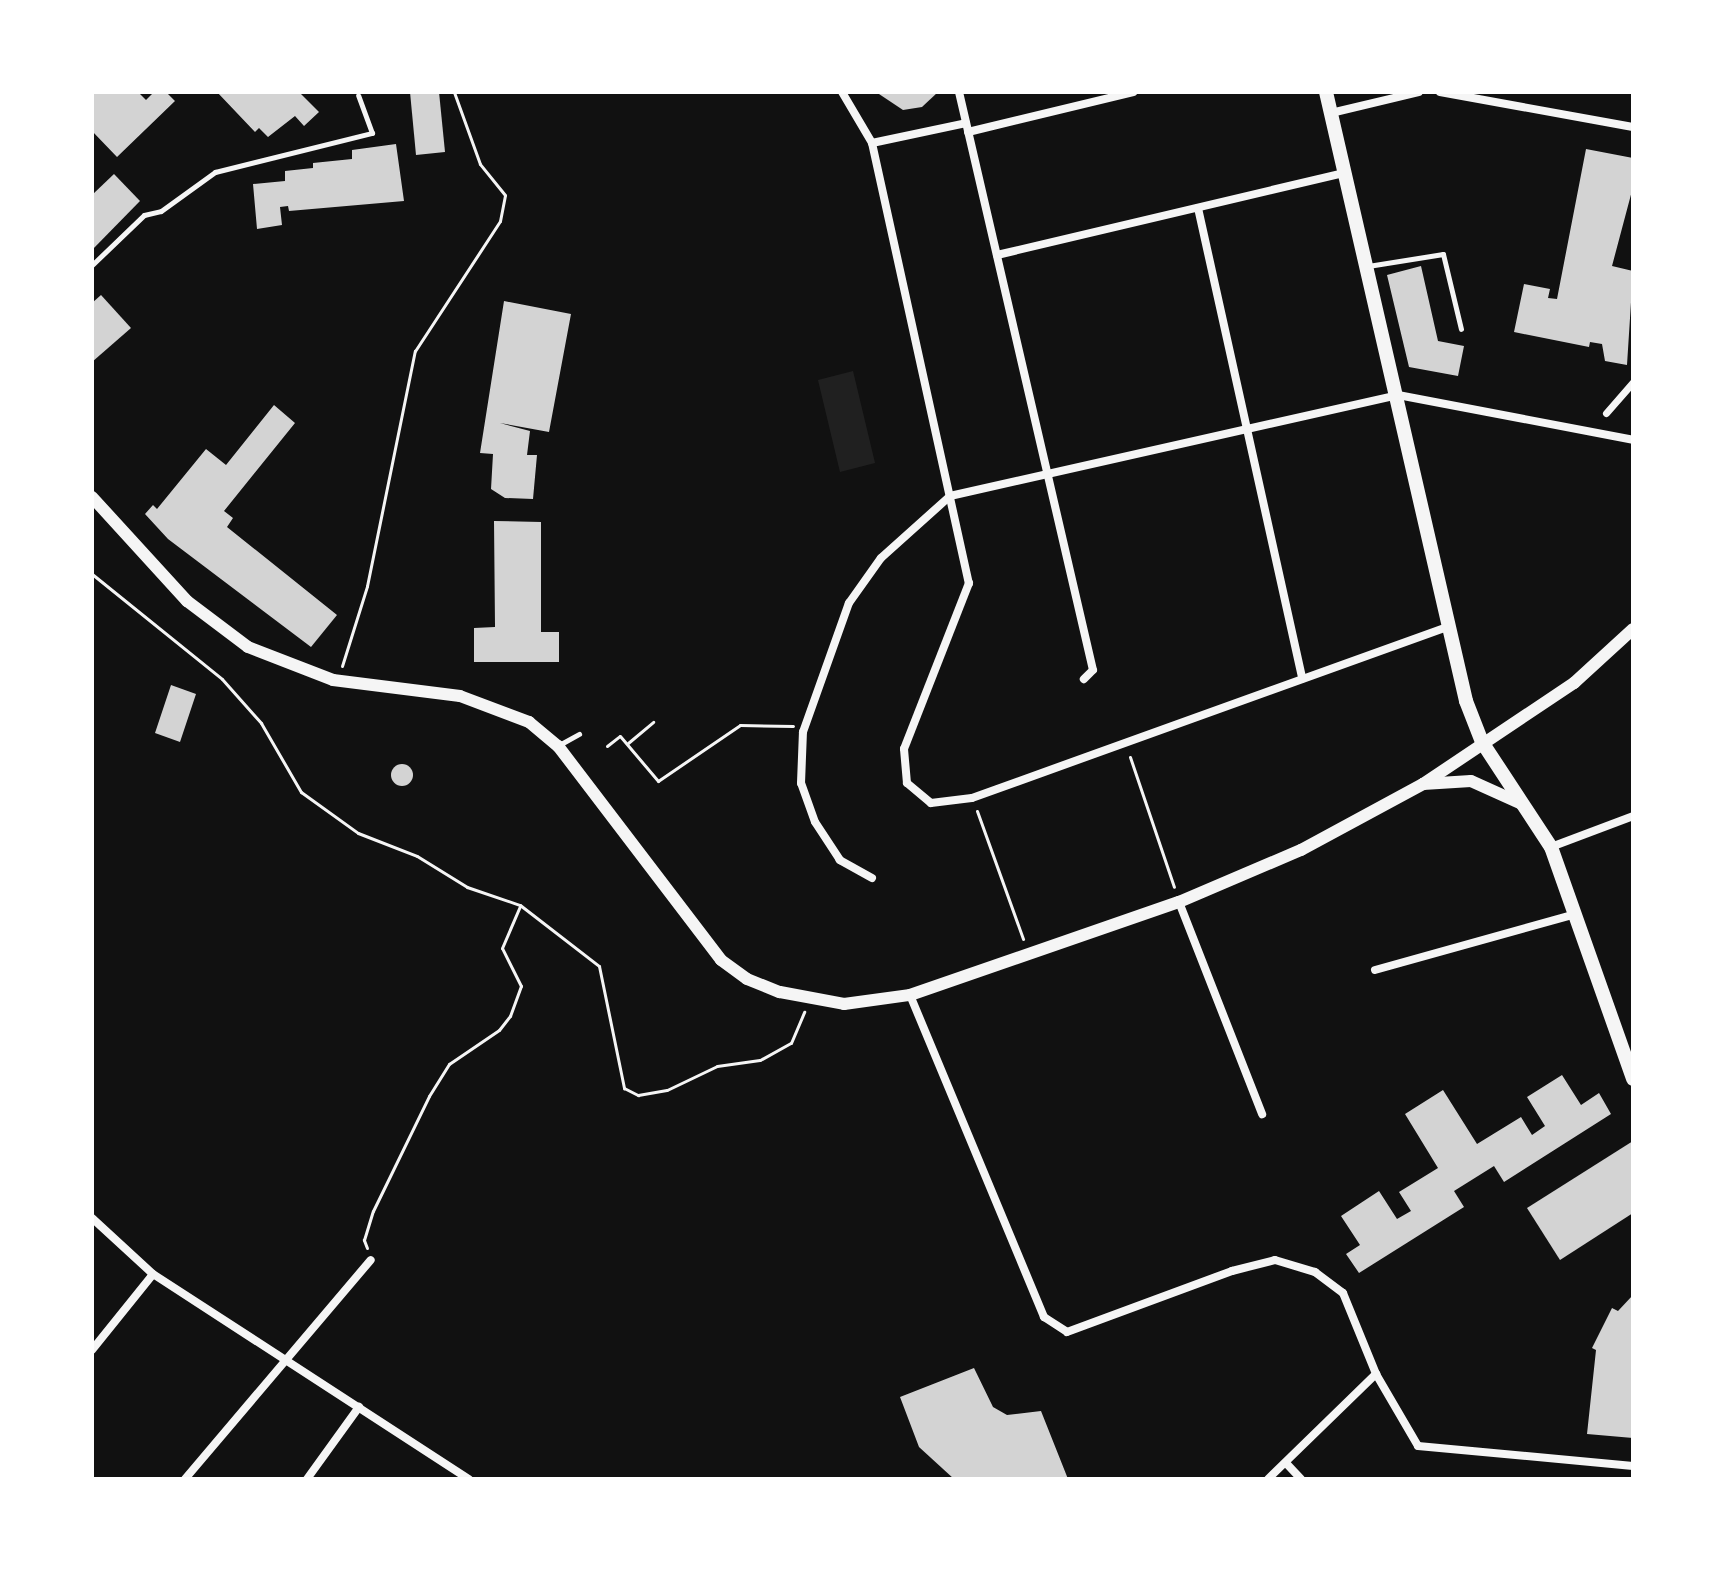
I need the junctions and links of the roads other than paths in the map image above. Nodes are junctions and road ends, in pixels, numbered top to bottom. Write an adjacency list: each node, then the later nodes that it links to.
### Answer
1 (842, 92): 11 (street)
2 (959, 92): 9 (street)
3 (1133, 92): 9 (street)
4 (1326, 92): 8 (main road)
5 (1419, 92): 8 (street)
6 (1440, 92): 10 (street)
7 (358, 95): 15 (lane)
8 (1331, 113): 12 (main road)
9 (967, 127): 11 (street); 14 (street)
10 (1633, 127)
11 (872, 143): 24 (street)
12 (1345, 173): 13 (street); 16 (main road)
13 (1198, 208): 14 (street); 21 (street)
14 (997, 255): 23 (street)
15 (92, 265)
16 (1367, 266): 17 (lane); 19 (main road)
17 (1461, 329)
18 (1633, 382): 20 (street)
19 (1398, 395): 21 (street); 22 (street); 26 (main road)
20 (1606, 413)
21 (1251, 432): 23 (street); 29 (street)
22 (1633, 440)
23 (1047, 474): 24 (street); 28 (street)
24 (950, 496): 29 (street); 37 (street)
25 (92, 497): 32 (street)
26 (1450, 626): 29 (street); 31 (main road)
27 (1633, 629): 31 (street)
28 (1084, 679)
29 (1302, 679)
30 (579, 734): 32 (lane)
31 (1482, 742): 33 (street); 34 (main road)
32 (558, 746): 41 (street)
33 (1423, 784): 34 (street); 38 (street)
34 (1525, 805): 36 (main road)
35 (1633, 816): 36 (street)
36 (1551, 847): 39 (main road)
37 (872, 878)
38 (1179, 902): 41 (street); 43 (street)
39 (1575, 914): 40 (street); 42 (main road)
40 (1375, 970)
41 (910, 995): 49 (street)
42 (1633, 1079)
43 (1262, 1114)
44 (92, 1218): 46 (street)
45 (371, 1260): 48 (street)
46 (153, 1274): 47 (street); 48 (street)
47 (92, 1350)
48 (286, 1361): 50 (street); 53 (street)
49 (1376, 1374): 51 (street); 52 (street)
50 (359, 1407): 54 (street); 55 (street)
51 (1286, 1463): 56 (street); 57 (street)
52 (1633, 1466)
53 (185, 1479)
54 (307, 1479)
55 (469, 1479)
56 (1268, 1479)
57 (1301, 1479)

